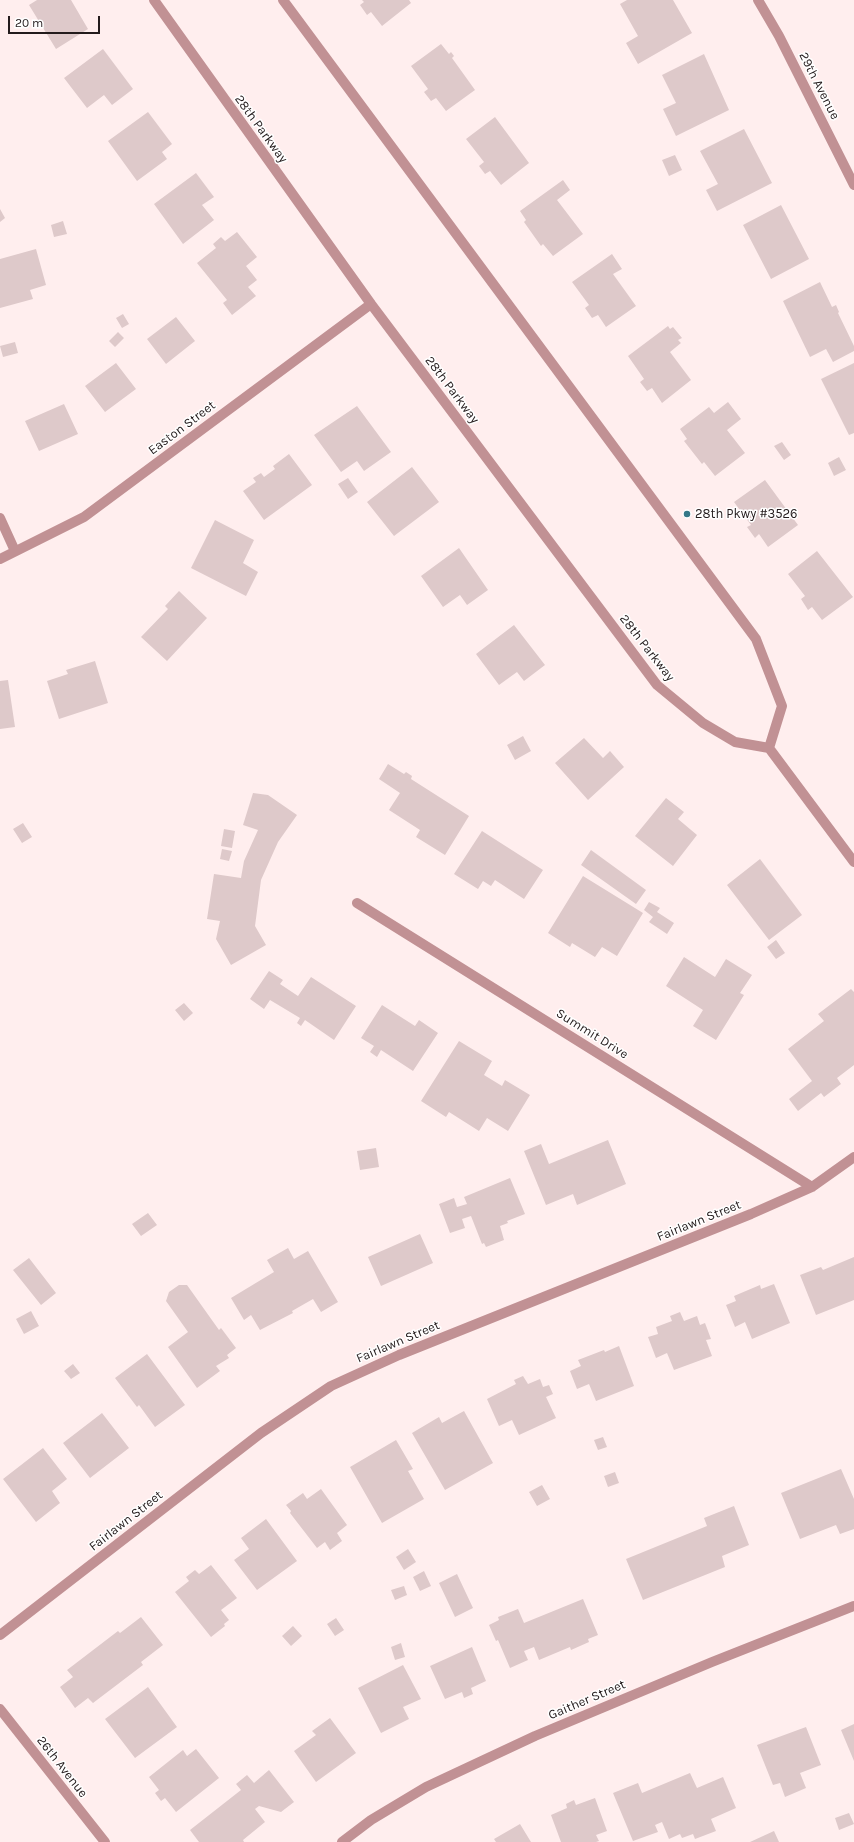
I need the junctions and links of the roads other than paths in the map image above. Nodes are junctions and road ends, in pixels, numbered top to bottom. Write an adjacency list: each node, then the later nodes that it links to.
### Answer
1 (154, 0): 5 (street, 28th Parkway)
2 (283, 0): 9 (street)
3 (758, 0): 4 (street, 29th Avenue)
4 (854, 185)
5 (371, 304): 7 (street, Easton Street); 9 (street, 28th Parkway)
6 (0, 518): 7 (street)
7 (15, 551): 8 (street, Easton Street)
8 (0, 559)
9 (769, 748): 10 (street)
10 (854, 862)
11 (357, 904): 13 (street, Summit Drive)
12 (854, 1157): 13 (street, Fairlawn Street)
13 (812, 1187): 15 (street, Fairlawn Street)
14 (854, 1606): 18 (street, Gaither Street)
15 (0, 1635)
16 (0, 1709): 17 (street, 26th Avenue)
17 (104, 1842)
18 (342, 1842)

